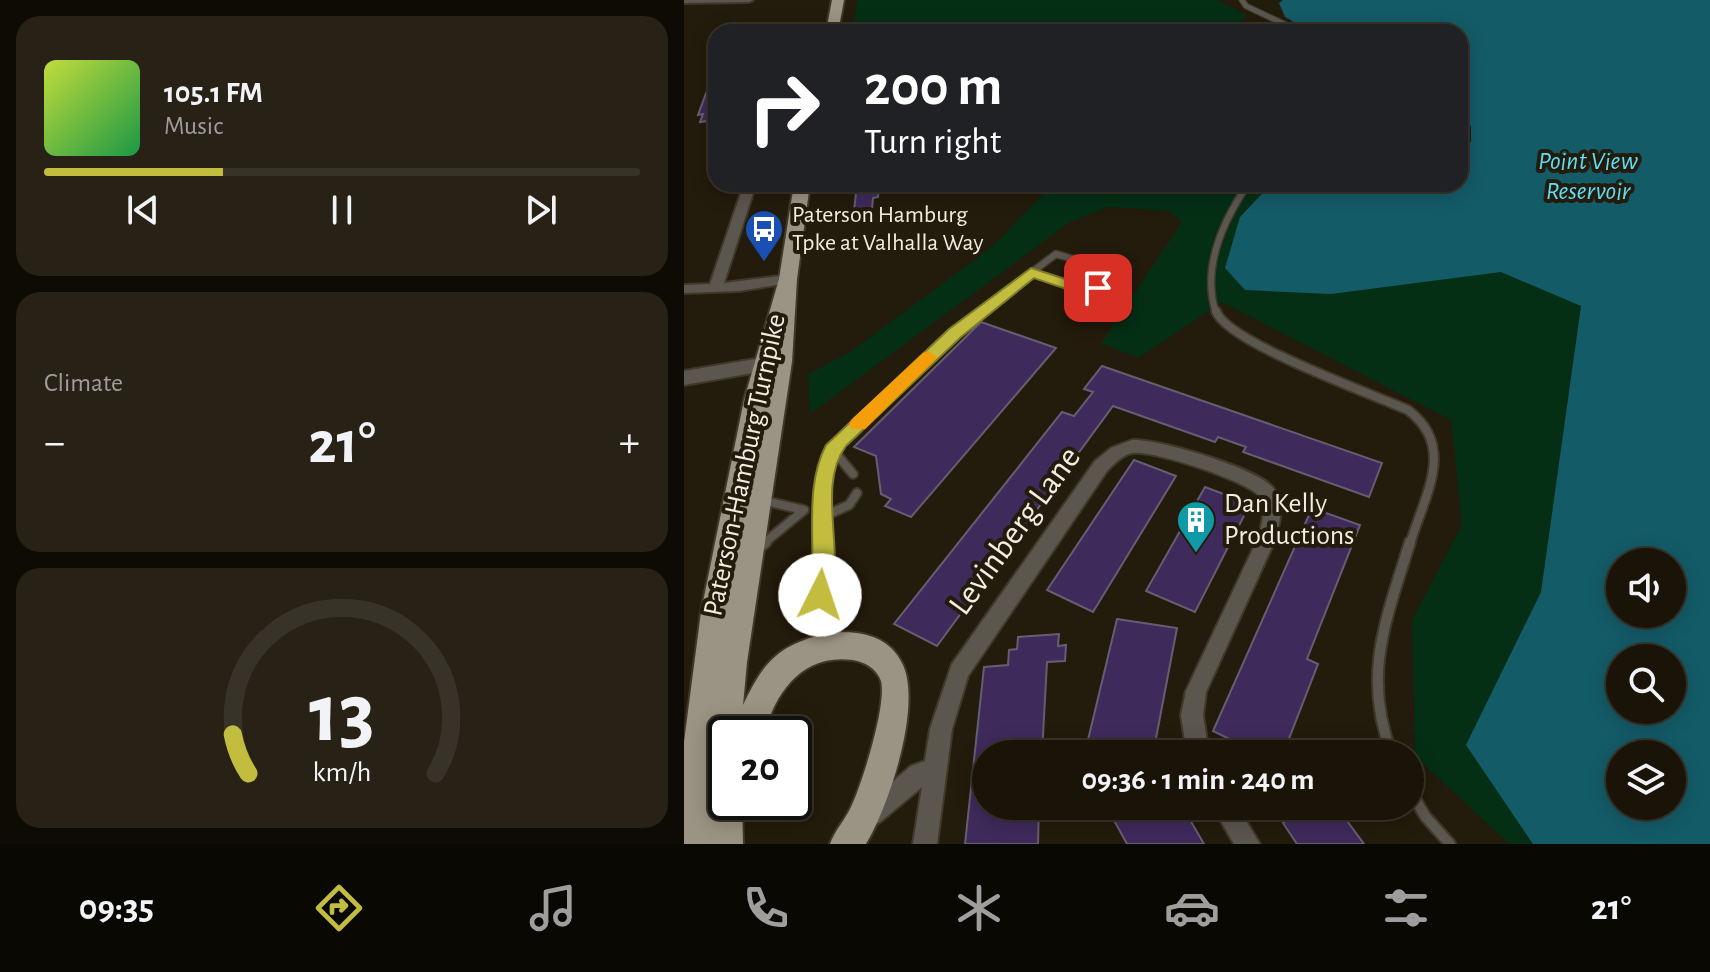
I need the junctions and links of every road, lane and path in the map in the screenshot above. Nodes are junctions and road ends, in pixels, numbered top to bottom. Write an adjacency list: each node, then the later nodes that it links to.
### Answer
1 (749, 0): 4 (street)
2 (838, 0): 5 (main road)
3 (1242, 0): 6 (lane)
4 (684, 1)
5 (834, 24)
6 (1284, 24)
7 (747, 192): 12 (street)
8 (801, 192): 11 (main road, Paterson-Hamburg Turnpike)
9 (1242, 192): 28 (lane)
10 (1031, 272): 10 (lane); 16 (lane)
11 (788, 279): 12 (street); 14 (main road, Paterson-Hamburg Turnpike)
12 (715, 289): 13 (street)
13 (686, 292)
14 (772, 364): 15 (street); 19 (main road, Paterson-Hamburg Turnpike); 35 (main road, Paterson-Hamburg Turnpike)
15 (684, 378)
16 (833, 450): 17 (lane); 20 (lane)
17 (853, 474)
18 (857, 493): 22 (lane)
19 (759, 499): 21 (lane); 23 (main road, Paterson-Hamburg Turnpike)
20 (822, 506): 21 (lane); 22 (lane)
21 (804, 510): 23 (lane)
22 (822, 517): 24 (lane)
23 (750, 554): 25 (main road, Paterson-Hamburg Turnpike)
24 (829, 645): 26 (main road); 34 (main road)
25 (728, 716)
26 (753, 716)
27 (1196, 740): 29 (street, Levinberg Lane)
28 (1388, 740)
29 (935, 769): 34 (street); 37 (street, Levinberg Lane)
30 (1424, 814): 39 (lane)
31 (727, 820): 36 (main road)
32 (732, 820): 36 (main road)
33 (1233, 820): 38 (street)
34 (849, 840)
35 (695, 844)
36 (727, 844)
37 (925, 844)
38 (1248, 844)
39 (1450, 844)

